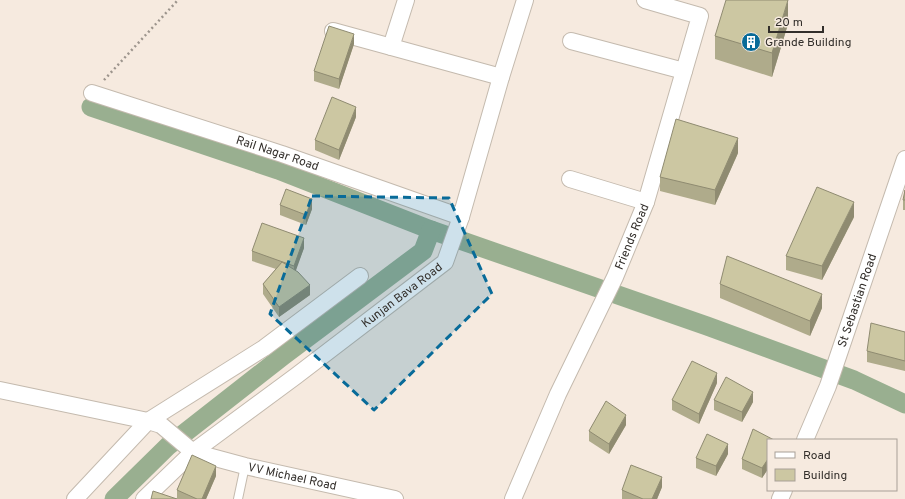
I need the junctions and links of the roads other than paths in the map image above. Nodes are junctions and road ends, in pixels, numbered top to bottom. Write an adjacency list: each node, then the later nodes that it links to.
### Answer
1 (406, 0): 6 (street)
2 (525, 0): 8 (street, Kunjan Bava Road)
3 (645, 0): 7 (street, Friends Road)
4 (329, 30): 6 (street)
5 (571, 41): 7 (street)
6 (391, 47): 8 (street)
7 (684, 71): 12 (street, Friends Road)
8 (501, 77): 13 (street, Kunjan Bava Road)
9 (92, 94): 13 (street, Rail Nagar Road)
10 (905, 159): 17 (street, St Sebastian Road)
11 (570, 179): 12 (street)
12 (646, 202): 24 (street, Friends Road)
13 (462, 217): 18 (street, Kunjan Bava Road)
14 (360, 276): 16 (street)
15 (0, 390): 16 (street)
16 (154, 423): 18 (street); 20 (street)
17 (805, 439)
18 (191, 452): 19 (street, VV Michael Road); 21 (street, Kunjan Bava Road)
19 (245, 466): 22 (lane); 23 (street, VV Michael Road)
20 (75, 499)
21 (144, 499)
22 (238, 499)
23 (392, 499)
24 (513, 499)

